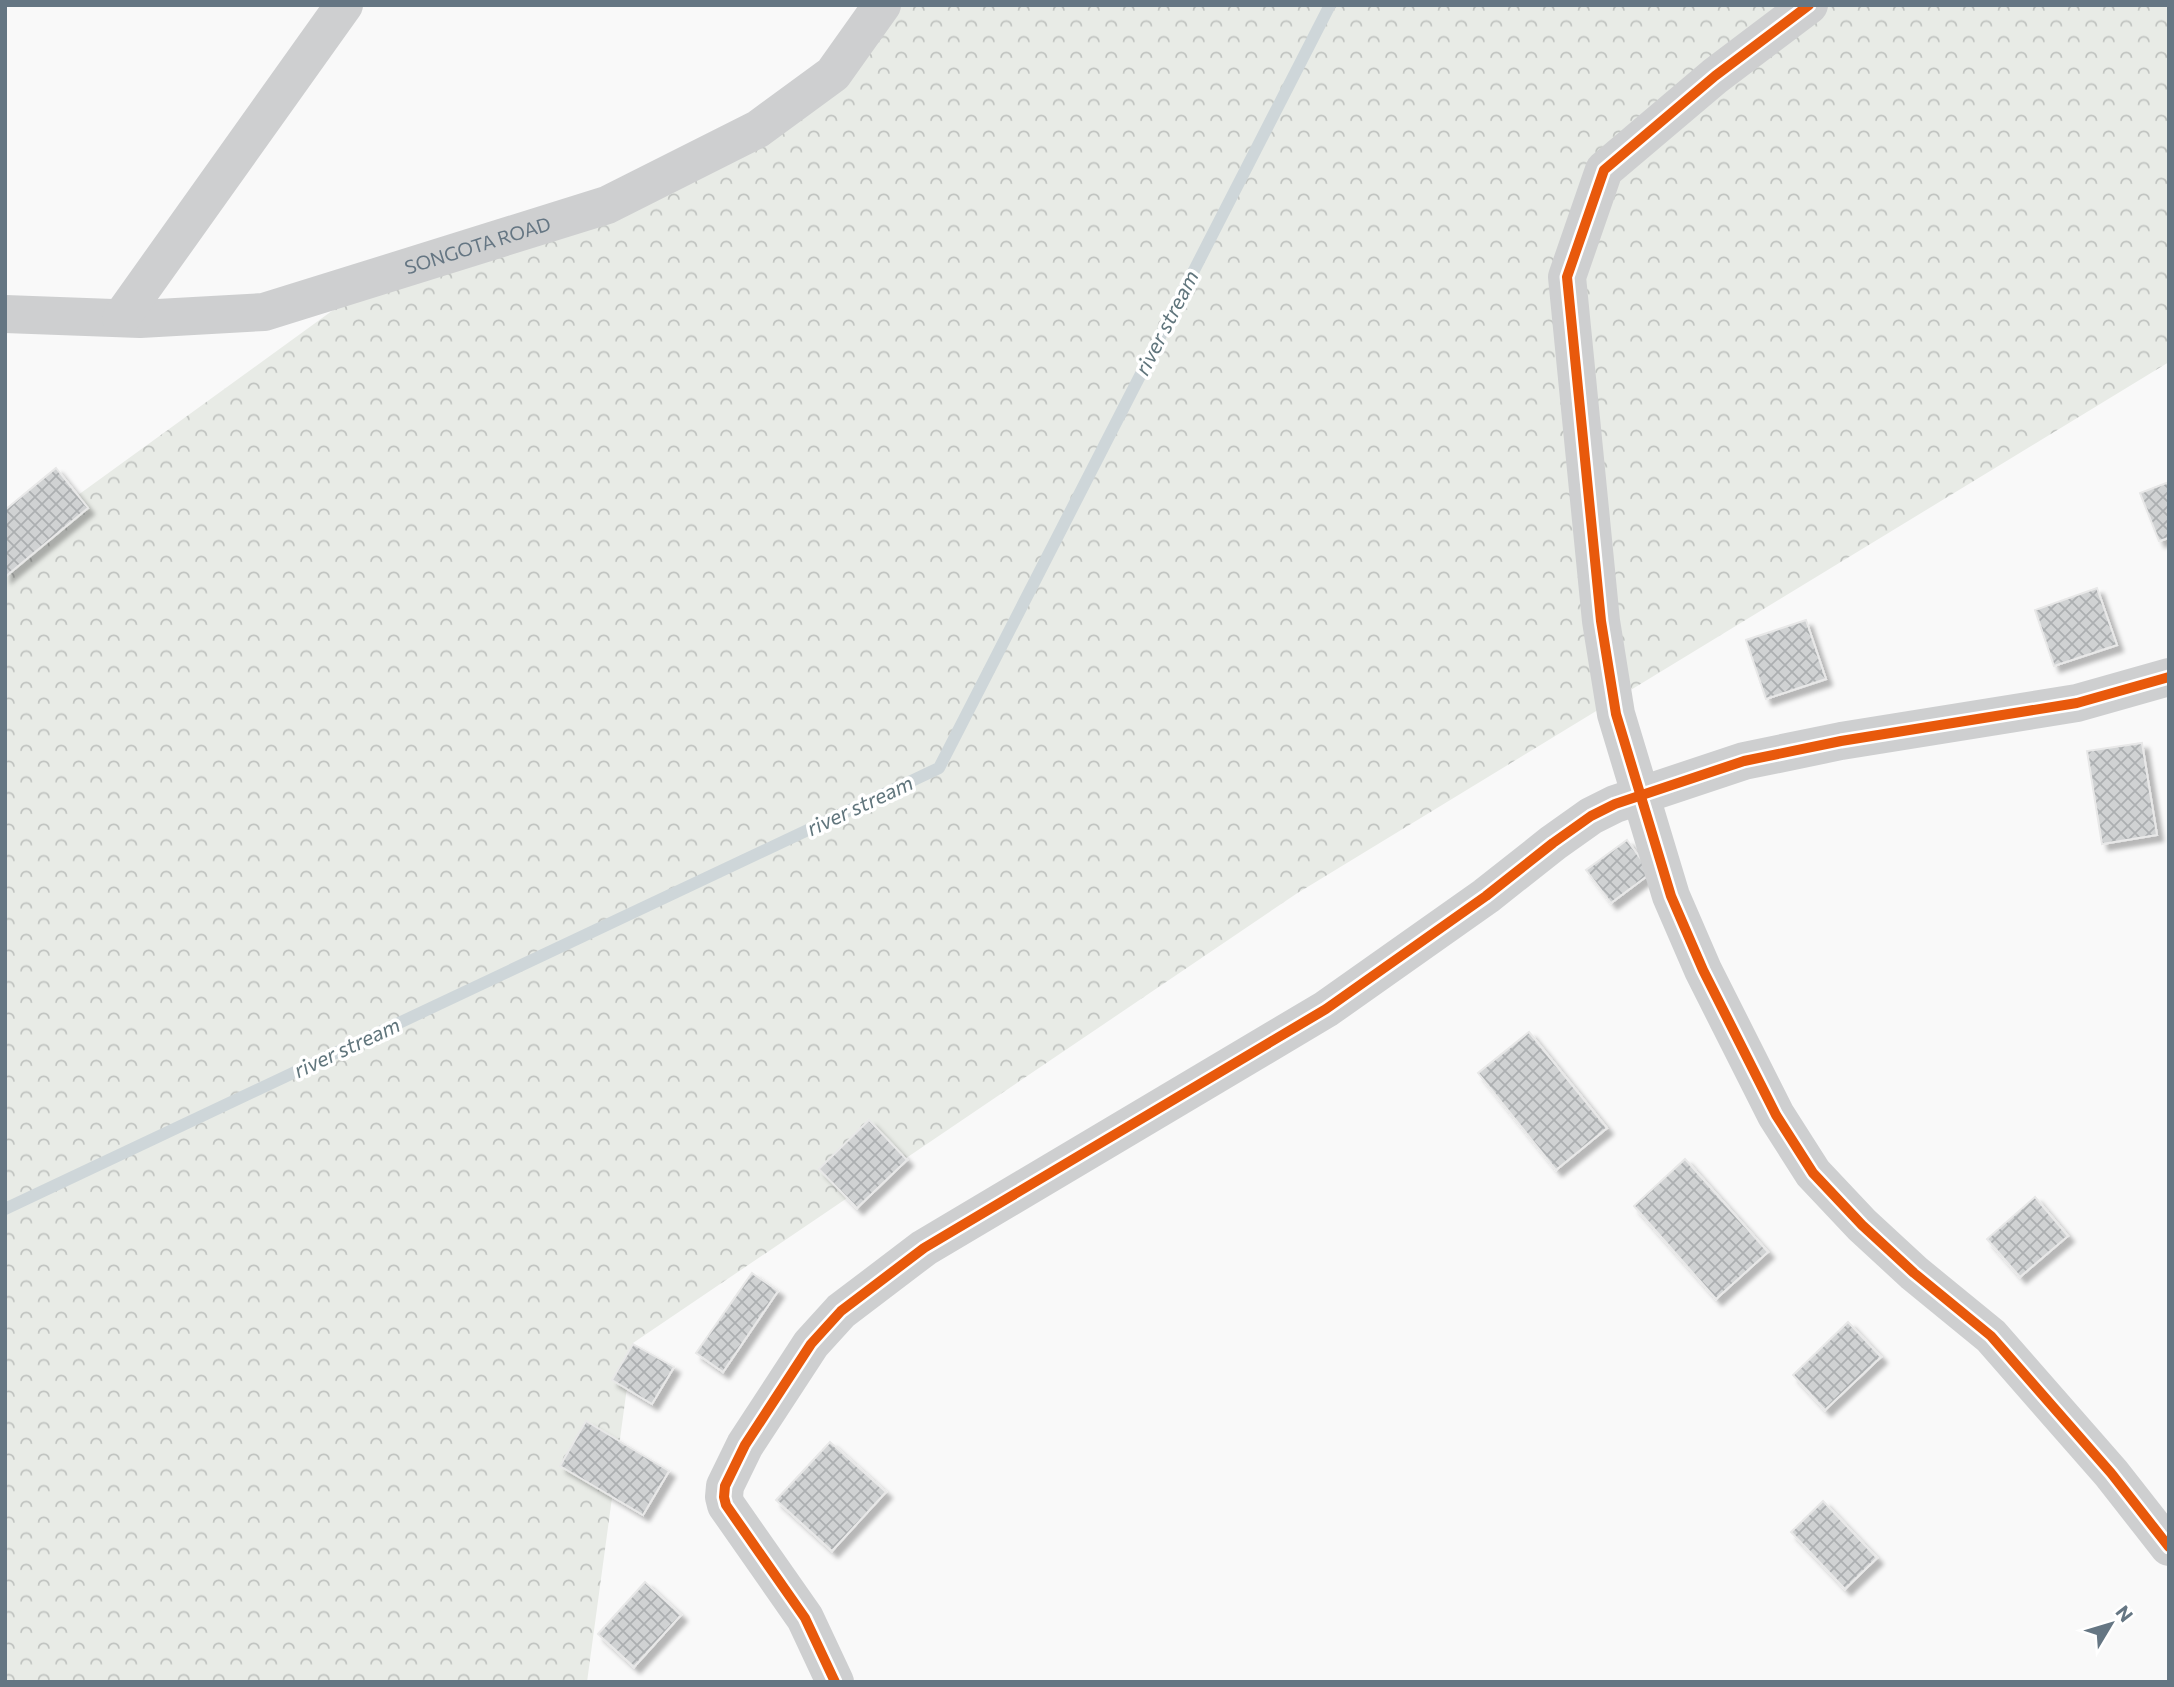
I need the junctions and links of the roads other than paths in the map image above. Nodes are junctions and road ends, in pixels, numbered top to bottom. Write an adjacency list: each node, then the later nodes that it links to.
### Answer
1 (344, 5): 5 (street)
2 (881, 5): 5 (street, SONGOTA ROAD)
3 (1809, 5): 7 (street)
4 (6, 315): 5 (street, SONGOTA ROAD)
5 (121, 318)
6 (2169, 677): 7 (street)
7 (1641, 796): 8 (street); 9 (street)
8 (2169, 1547)
9 (835, 1682)

